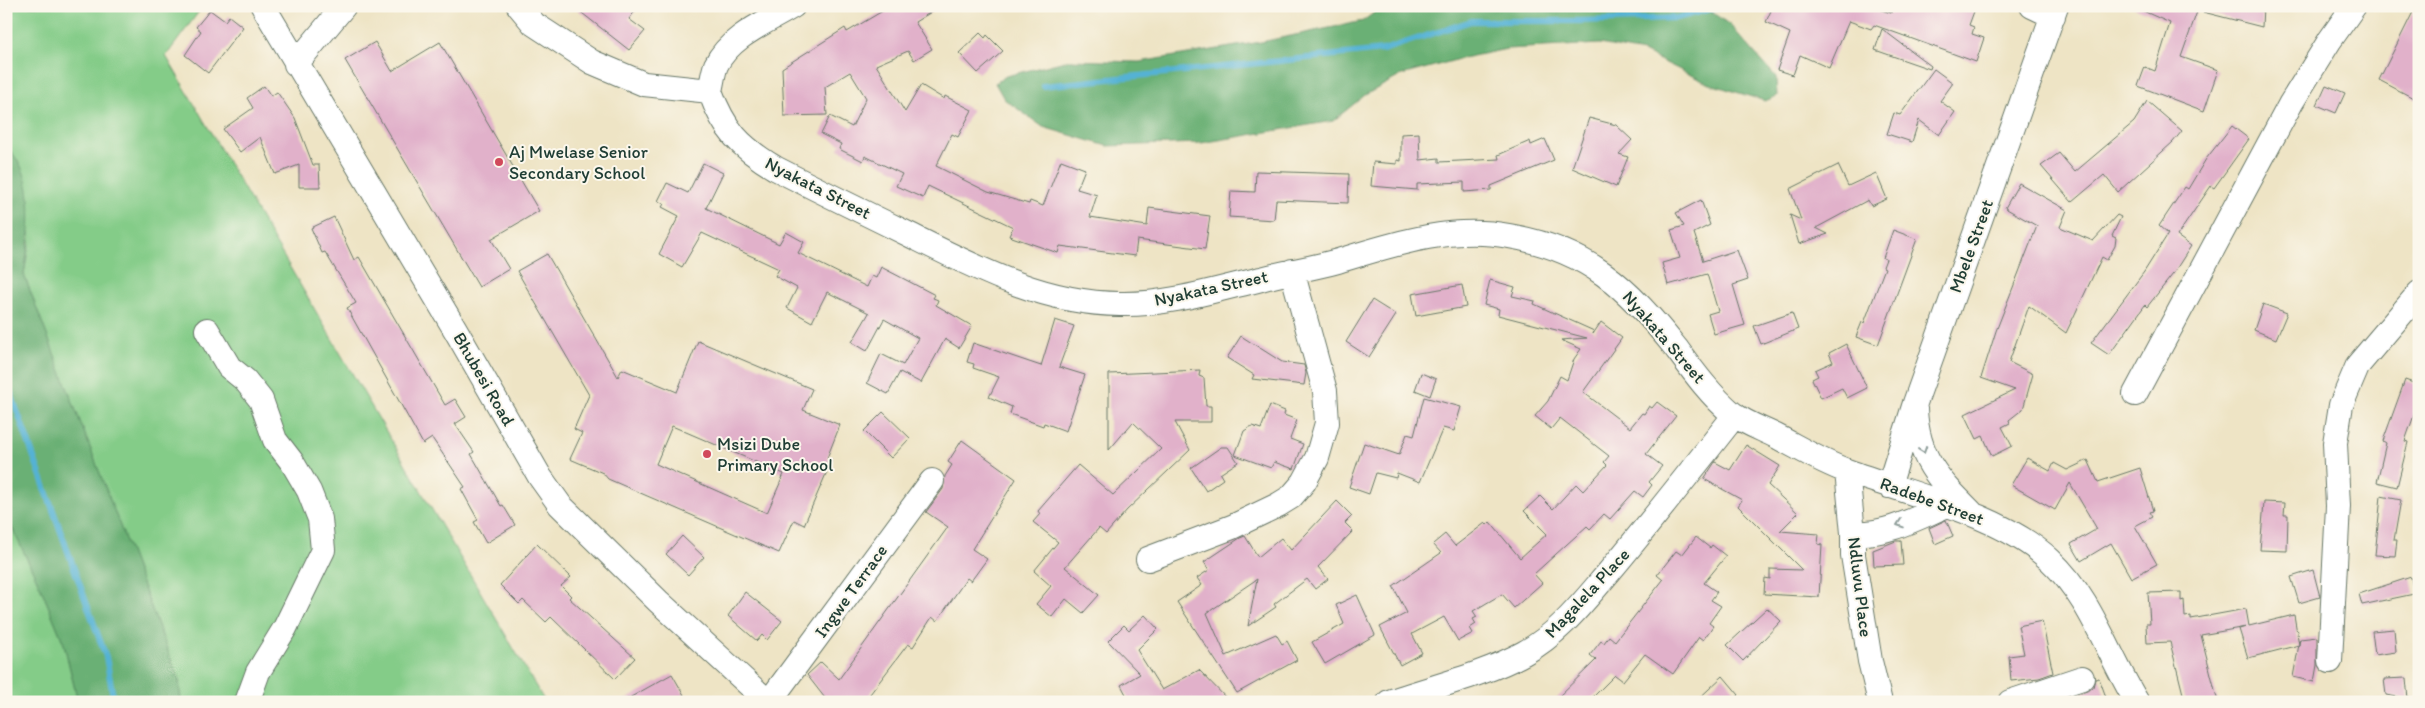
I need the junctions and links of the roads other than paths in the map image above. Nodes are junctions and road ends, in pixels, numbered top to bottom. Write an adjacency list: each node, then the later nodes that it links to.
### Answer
1 (262, 6): 7 (street, Bhubesi Road)
2 (344, 6): 7 (street)
3 (519, 6): 8 (street)
4 (793, 6): 8 (street)
5 (2354, 6): 12 (street)
6 (2047, 9): 13 (street, Mbele Street)
7 (296, 64): 25 (street, Bhubesi Road)
8 (710, 92): 9 (street, Nyakata Street)
9 (1292, 271): 14 (street, Nyakata Street); 21 (street)
10 (2419, 293): 22 (street)
11 (207, 330): 24 (street)
12 (2135, 394)
13 (1915, 403): 17 (street, Mbele Street); 19 (street, one-way to 19)
14 (1735, 415): 15 (street, Nyakata Street); 26 (street, Magalela Place)
15 (1847, 471): 17 (street, Radebe Street); 20 (street, Ndluvu Place)
16 (932, 481): 25 (street, Ingwe Terrace)
17 (1889, 486): 18 (street, Radebe Street)
18 (1945, 506): 19 (street, Radebe Street); 20 (street, one-way to 20)
19 (1973, 514): 29 (street, Radebe Street)
20 (1853, 533): 27 (street, Ndluvu Place)
21 (1148, 560)
22 (2330, 661)
23 (2082, 678): 28 (street)
24 (247, 702)
25 (769, 702)
26 (1389, 702)
27 (1880, 702)
28 (2010, 702)
29 (2136, 702)

